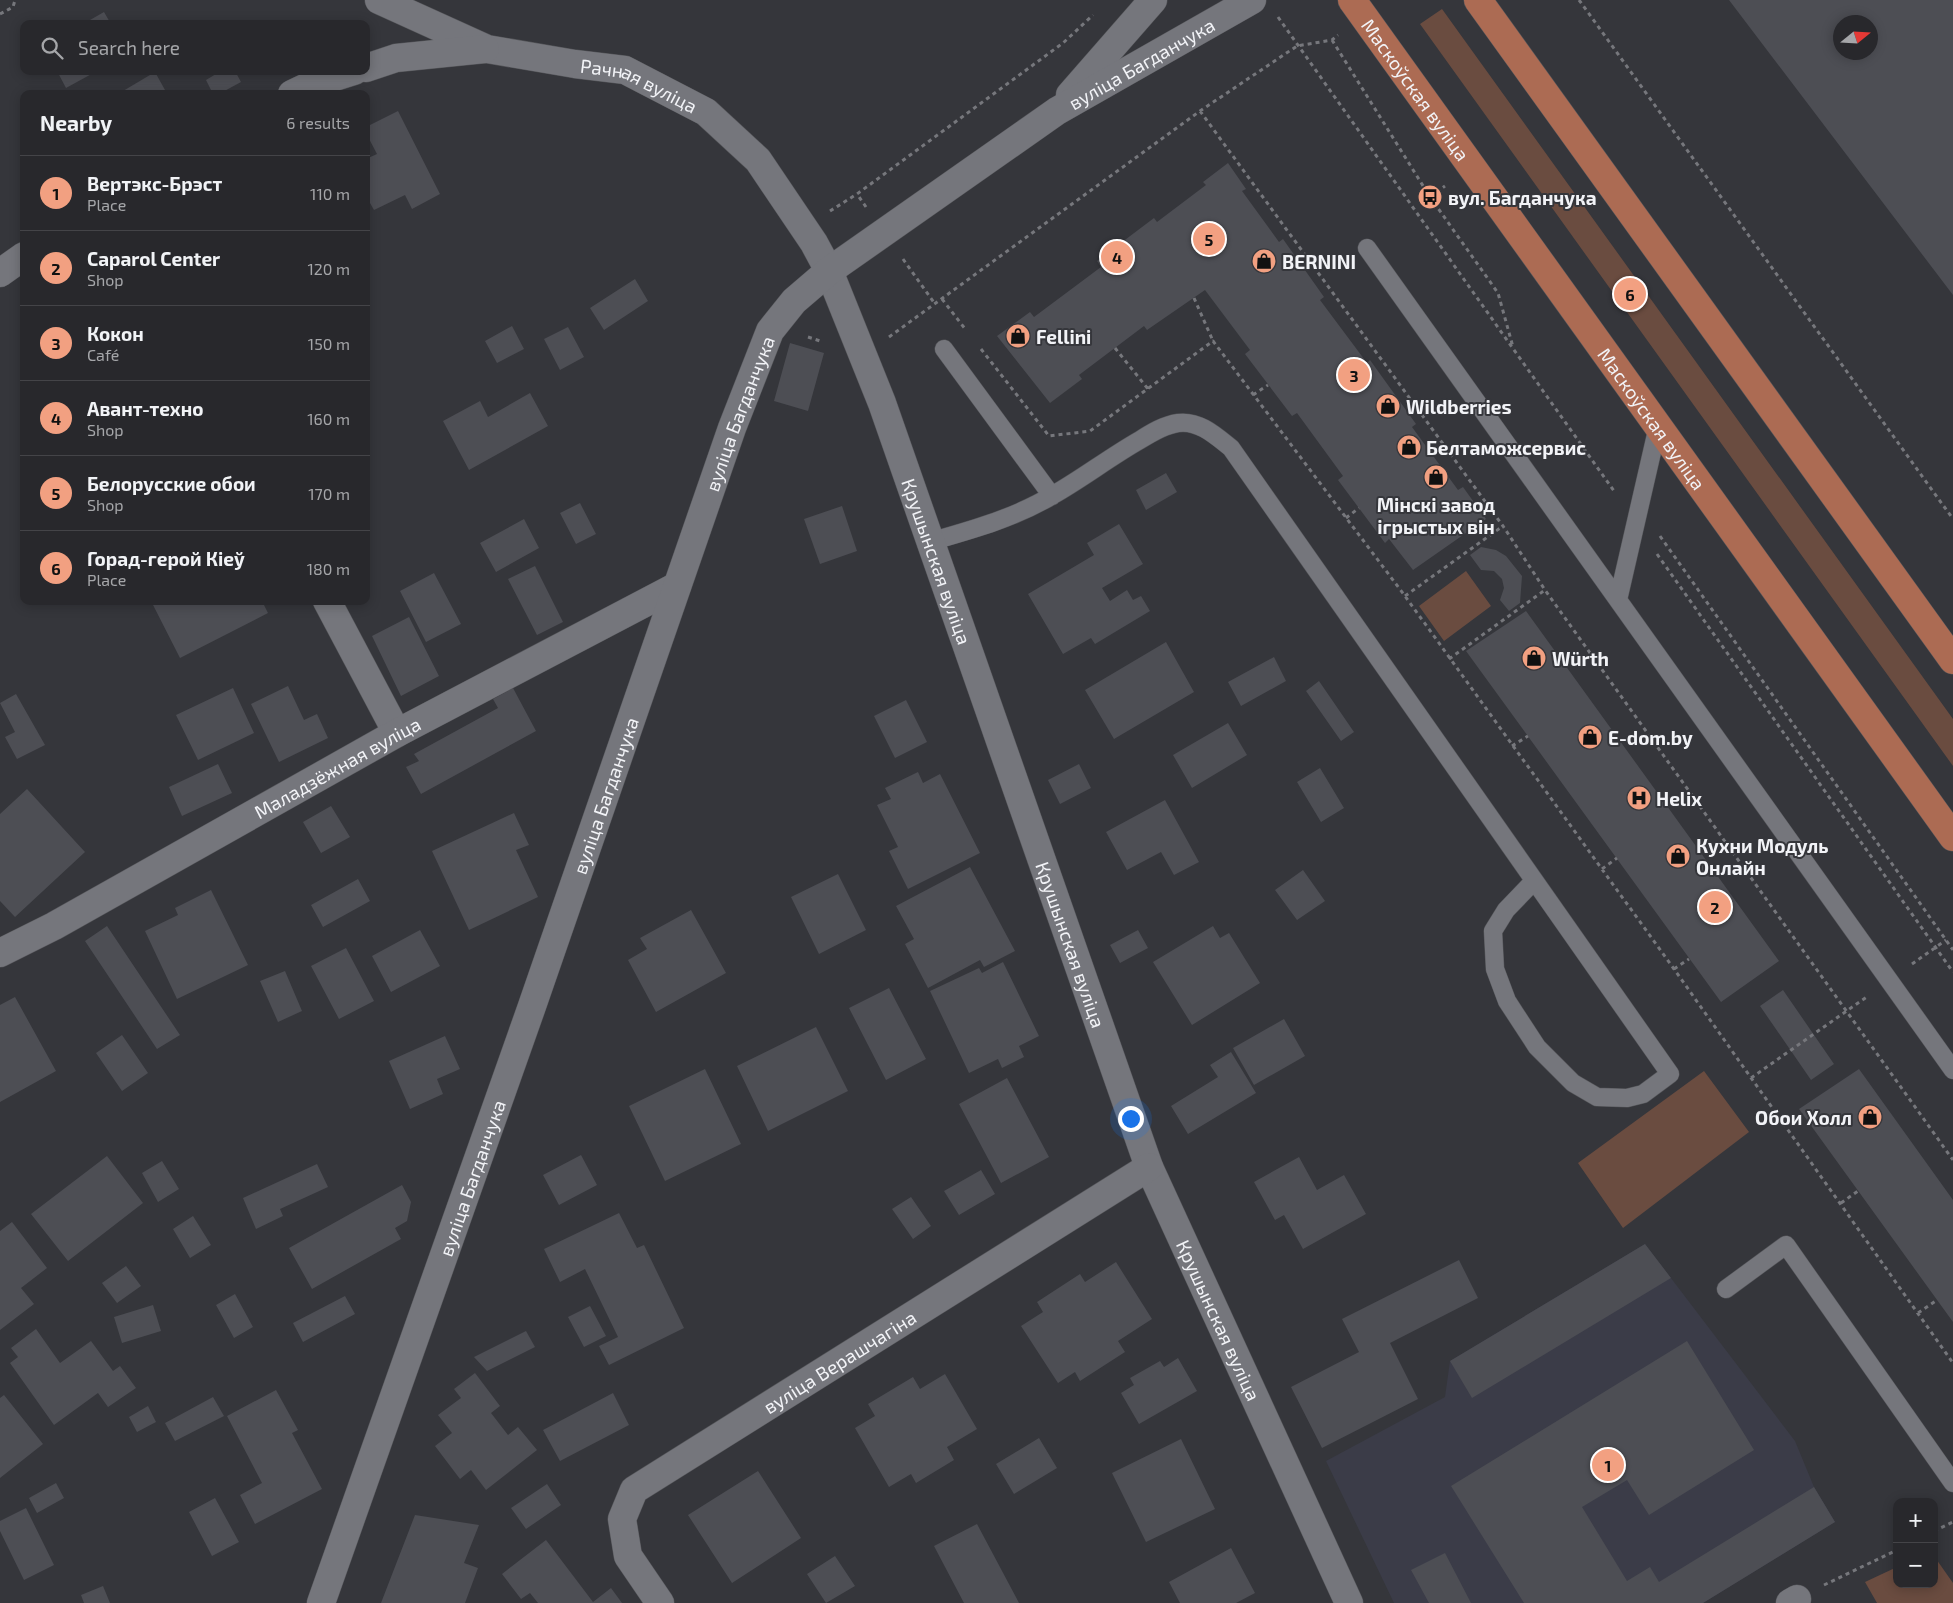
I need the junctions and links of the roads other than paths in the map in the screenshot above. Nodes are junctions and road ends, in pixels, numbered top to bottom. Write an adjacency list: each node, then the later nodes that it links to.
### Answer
1 (379, 0): 6 (street, Рачная вуліца)
2 (1153, 0): 10 (street, вуліца Багданчука)
3 (1252, 0): 10 (street, вуліца Багданчука)
4 (1352, 0): 16 (main road, Маскоўская вуліца)
5 (1478, 0): 22 (main road)
6 (487, 49): 7 (street); 13 (street, Рачная вуліца)
7 (370, 67)
8 (341, 75): 9 (street)
9 (300, 90)
10 (1057, 111): 13 (street, вуліца Багданчука)
11 (1367, 248): 20 (lane)
12 (20, 259): 14 (street)
13 (830, 271): 18 (street, Крушынская вуліца); 19 (street, вуліца Багданчука)
14 (0, 274)
15 (944, 349): 17 (lane)
16 (1658, 426): 20 (lane); 24 (main road, Маскоўская вуліца)
17 (1052, 496): 18 (lane); 25 (lane)
18 (929, 542): 28 (street, Крушынская вуліца)
19 (677, 586): 23 (street, Маладзёжная вуліца); 31 (street, вуліца Багданчука)
20 (1618, 600): 27 (lane)
21 (329, 605): 23 (street)
22 (1953, 660)
23 (397, 733): 26 (street, Маладзёжная вуліца)
24 (1953, 837)
25 (1534, 881): 25 (lane)
26 (0, 953)
27 (1953, 1070)
28 (1149, 1167): 32 (street, вуліца Верашчагіна); 33 (street, Крушынская вуліца)
29 (1726, 1289): 30 (lane)
30 (1953, 1483)
31 (321, 1603)
32 (660, 1603)
33 (1348, 1603)

